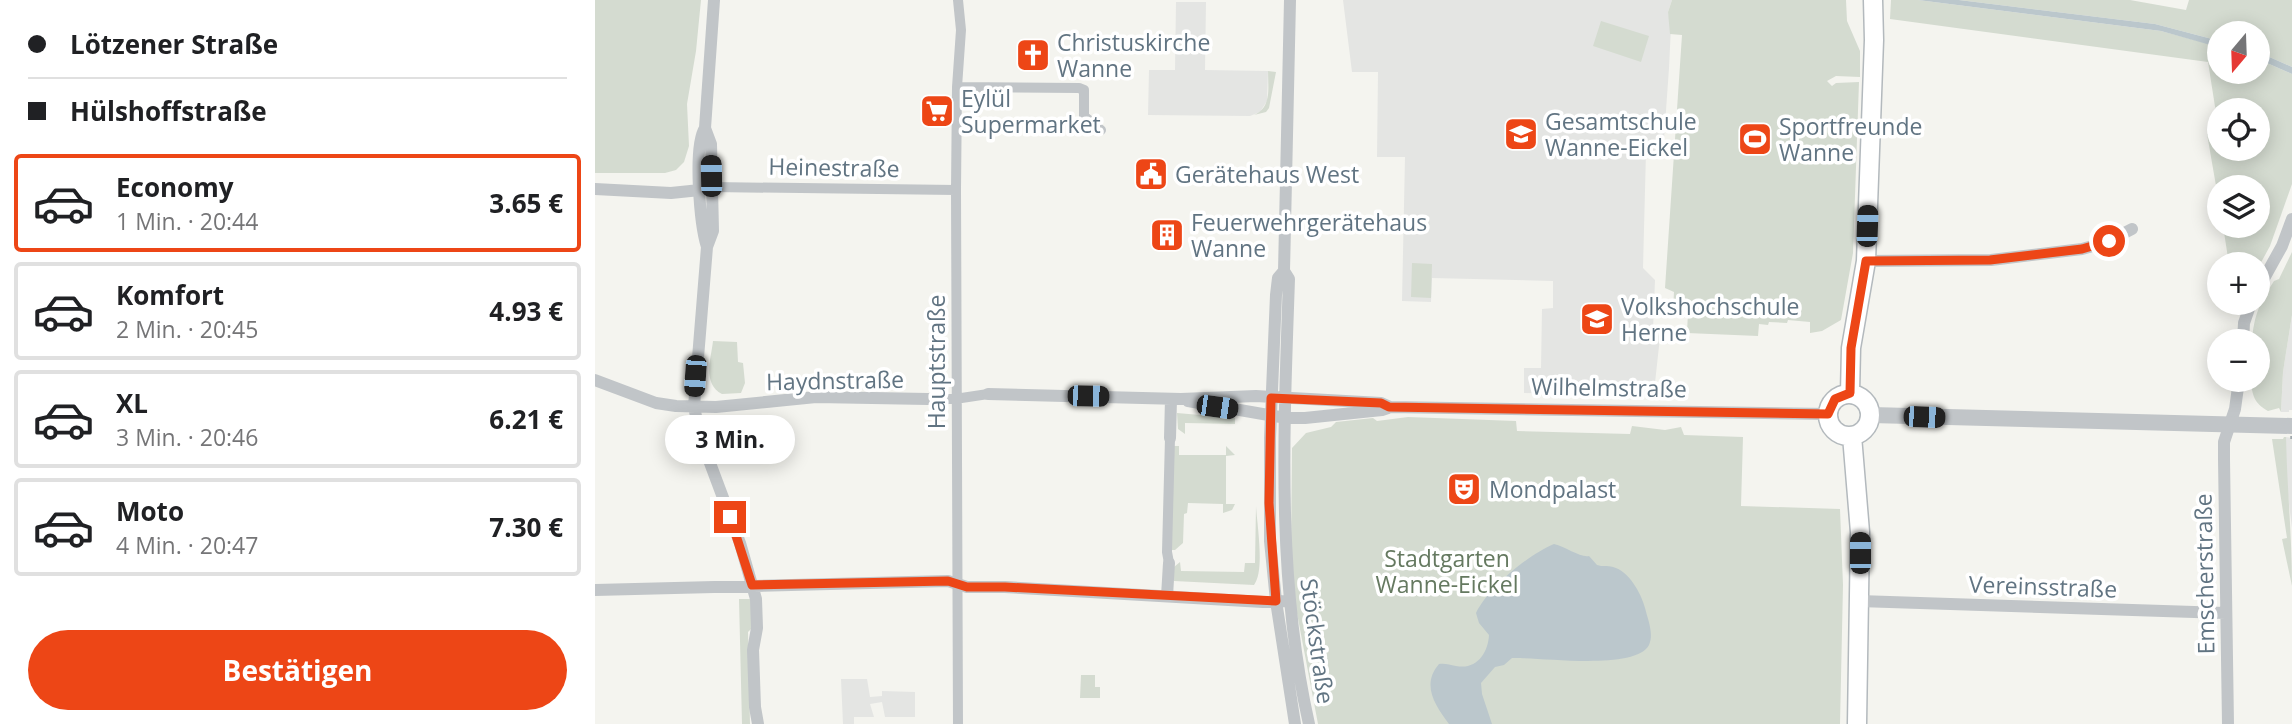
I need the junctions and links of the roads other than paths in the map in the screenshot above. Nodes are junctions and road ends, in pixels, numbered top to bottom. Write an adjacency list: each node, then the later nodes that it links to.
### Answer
1 (714, 0): 7 (street)
2 (958, 0): 5 (street, Hauptstraße)
3 (1290, 0): 14 (street, Stöckstraße)
4 (1873, 0): 12 (main road)
5 (957, 87): 6 (street); 9 (street, Hauptstraße)
6 (1101, 130)
7 (706, 188): 8 (street, Heinestraße); 9 (street, Heinestraße); 24 (street)
8 (600, 190)
9 (956, 190): 21 (street, Hauptstraße)
10 (2292, 219): 13 (street)
11 (2132, 229): 12 (street)
12 (1866, 261): 17 (main road)
13 (2270, 268)
14 (1284, 271): 19 (street, Stöckstraße); 23 (street, Stöckstraße)
15 (595, 380): 24 (street, Haydnstraße)
16 (2237, 392): 30 (street, Emscherstraße)
17 (1850, 393): 26 (main road); 27 (main road)
18 (988, 394): 21 (street, Wilhelmstraße); 22 (street, Wilhelmstraße)
19 (1271, 398): 22 (street, Wilhelmstraße); 23 (street, Wilhelmstraße); 28 (street, Stöckstraße)
20 (928, 399): 21 (street, Haydnstraße); 24 (street, Haydnstraße)
21 (955, 399): 35 (street, Hauptstraße)
22 (1176, 399): 28 (street, Wilhelmstraße); 33 (street)
23 (1286, 399): 25 (street, Wilhelmstraße); 29 (street, Stöckstraße)
24 (694, 407): 36 (street)
25 (1389, 407): 26 (street, Wilhelmstraße); 29 (street, Wilhelmstraße)
26 (1828, 414): 32 (main road)
27 (1871, 415): 30 (street); 32 (main road)
28 (1270, 416): 29 (street, Wilhelmstraße); 39 (street, Stöckstraße)
29 (1286, 418): 39 (street, Stöckstraße)
30 (2230, 424): 31 (street); 41 (street, Emscherstraße)
31 (2292, 426)
32 (1852, 436): 40 (main road)
33 (1170, 438): 34 (street)
34 (1169, 563): 38 (street)
35 (957, 584): 36 (street); 38 (street); 43 (street, Hauptstraße)
36 (752, 585): 37 (street); 42 (street)
37 (595, 590)
38 (1167, 596): 39 (street)
39 (1282, 601): 44 (street, Stöckstraße); 45 (street, Stöckstraße)
40 (1859, 601): 41 (street, Vereinsstraße); 46 (main road)
41 (2225, 613): 47 (street, Emscherstraße)
42 (758, 724)
43 (958, 724)
44 (1296, 724)
45 (1309, 724)
46 (1857, 724)
47 (2228, 724)

